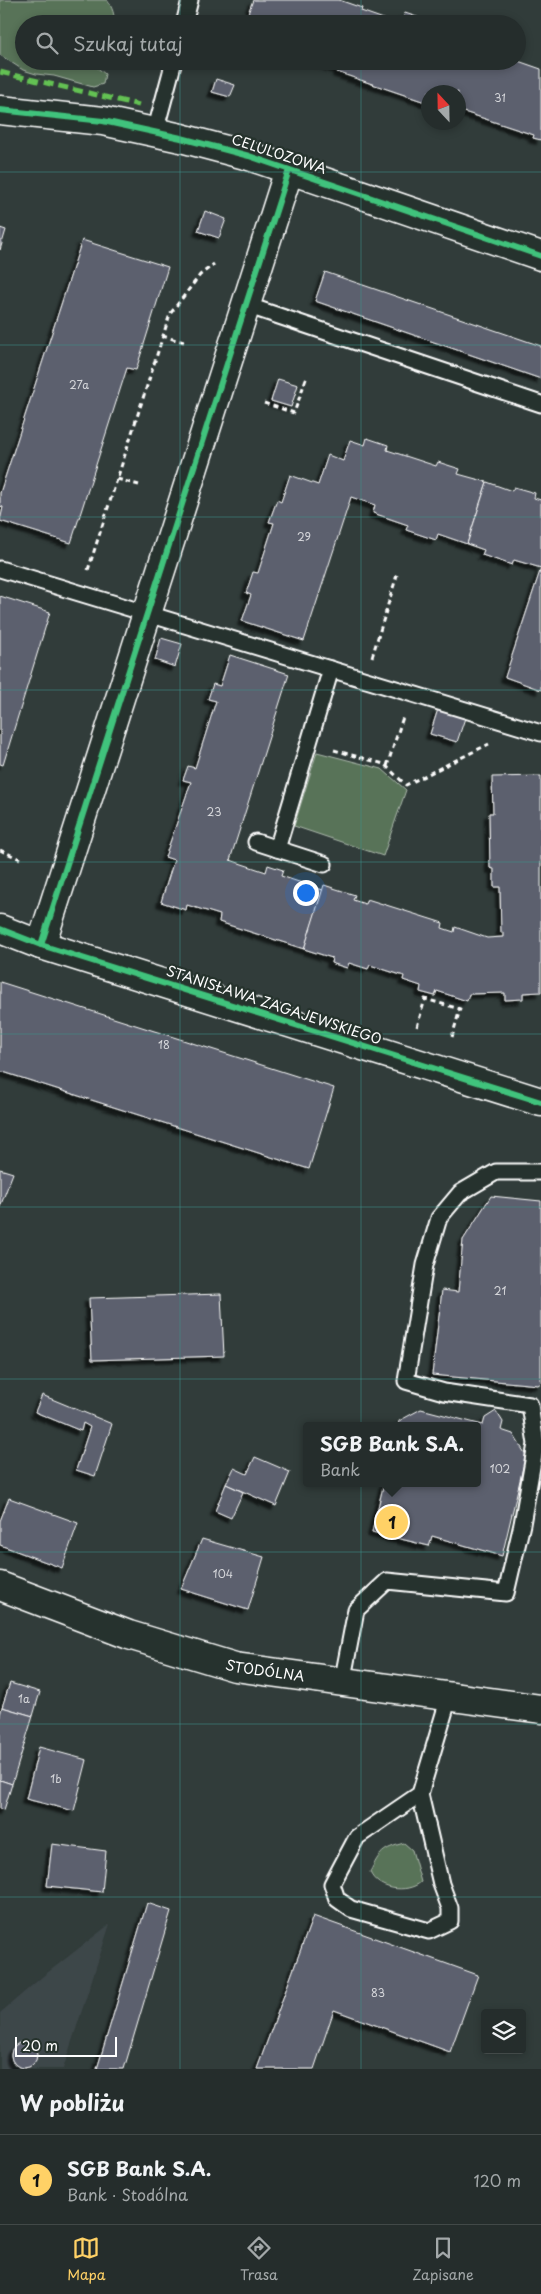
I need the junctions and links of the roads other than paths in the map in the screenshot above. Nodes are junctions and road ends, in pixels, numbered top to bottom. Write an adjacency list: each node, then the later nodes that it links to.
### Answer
1 (190, 0): 2 (lane)
2 (186, 15)
3 (171, 70): 5 (lane)
4 (0, 110): 5 (street, CELULOZOWA)
5 (154, 132): 6 (street, CELULOZOWA)
6 (290, 170): 7 (street, CELULOZOWA); 8 (street)
7 (541, 256)
8 (246, 305): 9 (lane); 11 (street)
9 (541, 404)
10 (0, 569): 11 (lane)
11 (147, 613): 12 (lane); 18 (street)
12 (331, 669): 13 (lane); 15 (lane)
13 (541, 733)
14 (256, 842): 15 (lane)
15 (277, 849): 16 (lane)
16 (324, 864)
17 (0, 929): 18 (street, STANISŁAWA ZAGAJEWSKIEGO)
18 (41, 945): 19 (street, STANISŁAWA ZAGAJEWSKIEGO)
19 (541, 1102)
20 (541, 1172): 22 (lane)
21 (0, 1586): 22 (street, STODÓLNA)
22 (342, 1683): 23 (street, STODÓLNA)
23 (449, 1697): 24 (street, STODÓLNA); 25 (lane)
24 (541, 1709)
25 (420, 1794): 25 (lane)

